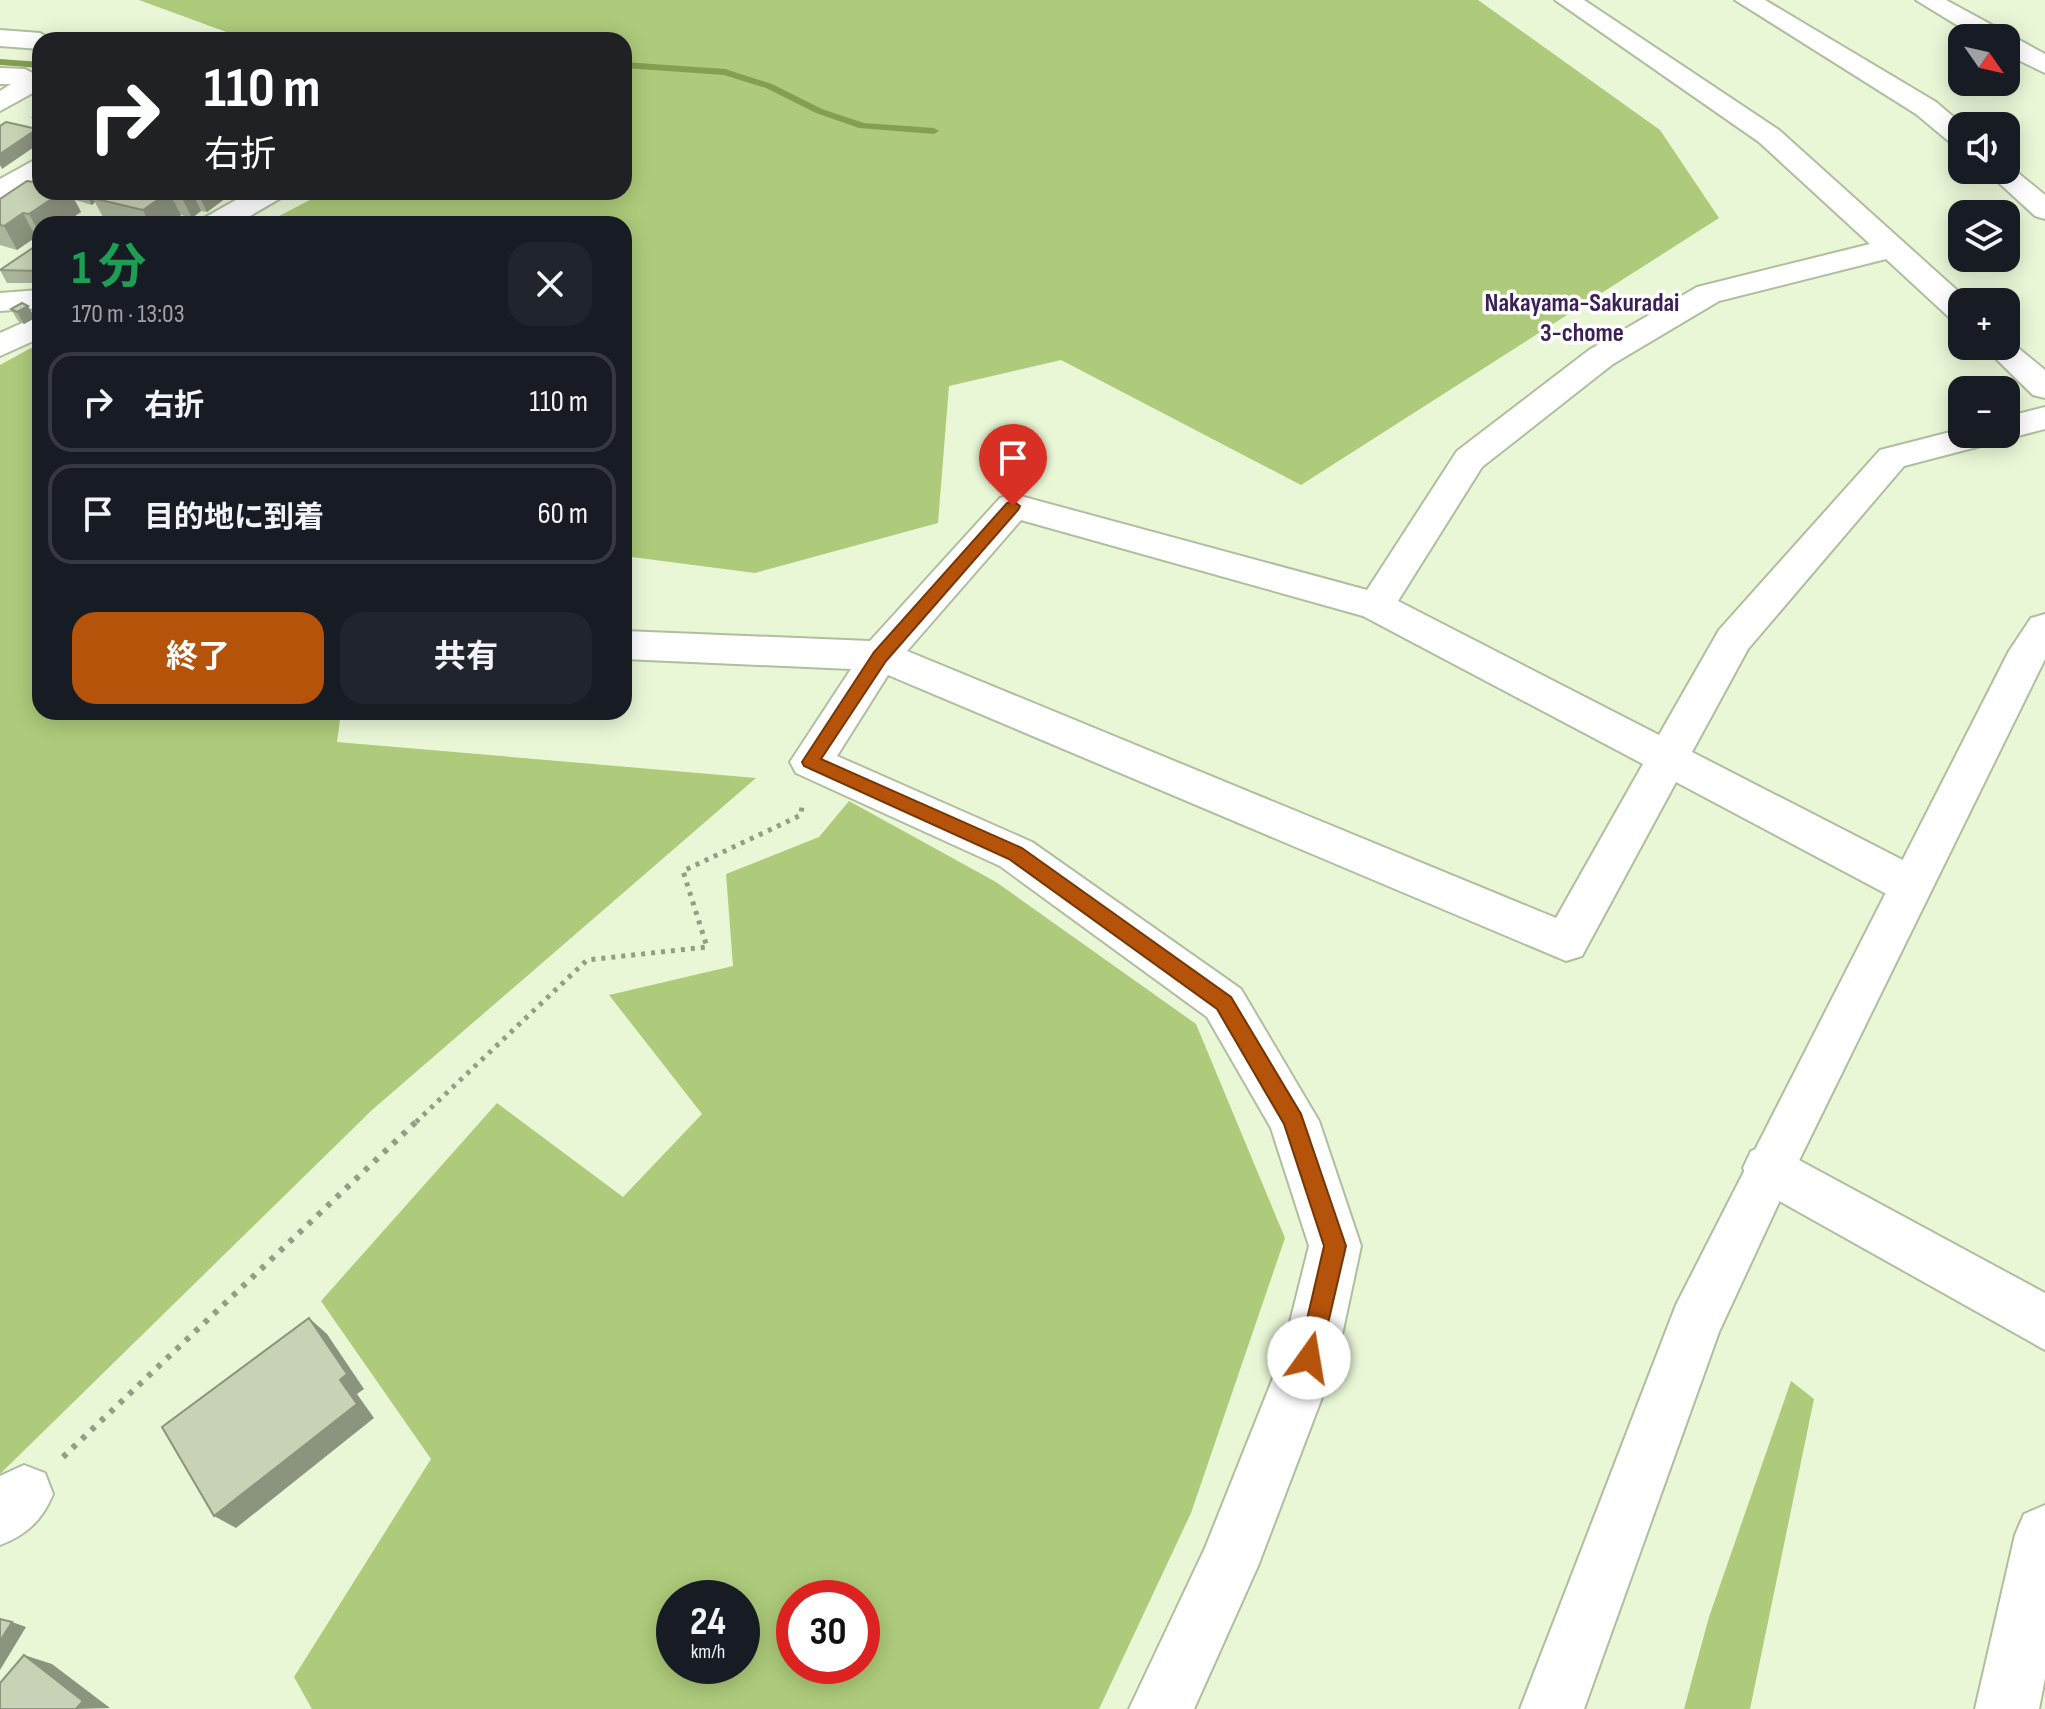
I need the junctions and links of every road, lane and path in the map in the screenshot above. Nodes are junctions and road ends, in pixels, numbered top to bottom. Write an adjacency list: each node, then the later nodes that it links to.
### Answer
1 (1567, 0): 22 (street)
2 (1747, 0): 15 (street)
3 (1928, 0): 4 (street)
4 (1972, 24)
5 (0, 38): 6 (street)
6 (32, 40)
7 (2020, 51): 10 (street)
8 (0, 53): 9 (street)
9 (32, 55)
10 (2045, 65)
11 (0, 76): 12 (street)
12 (32, 79)
13 (32, 83): 14 (street)
14 (0, 103)
15 (1948, 126)
16 (32, 171): 18 (street)
17 (2015, 184): 20 (street)
18 (0, 192)
19 (257, 200): 21 (street)
20 (2045, 210)
21 (229, 216)
22 (1892, 248): 23 (street); 33 (street)
23 (1948, 299)
24 (32, 300): 25 (street)
25 (0, 302)
26 (32, 329): 27 (street)
27 (0, 346)
28 (2014, 360): 29 (street)
29 (2045, 388)
30 (2045, 418): 31 (street)
31 (2020, 424)
32 (1948, 443): 37 (street)
33 (1376, 606): 36 (street); 37 (street)
34 (2045, 628): 39 (street)
35 (632, 645): 36 (street)
36 (880, 656): 37 (street); 38 (street)
37 (1668, 756): 39 (street)
38 (811, 762): 42 (path); 44 (street)
39 (1910, 885): 40 (street)
40 (1769, 1168): 41 (street); 45 (street)
41 (2045, 1323)
42 (12, 1505)
43 (2043, 1560): 46 (street)
44 (1161, 1709)
45 (1552, 1709)
46 (2007, 1709)

